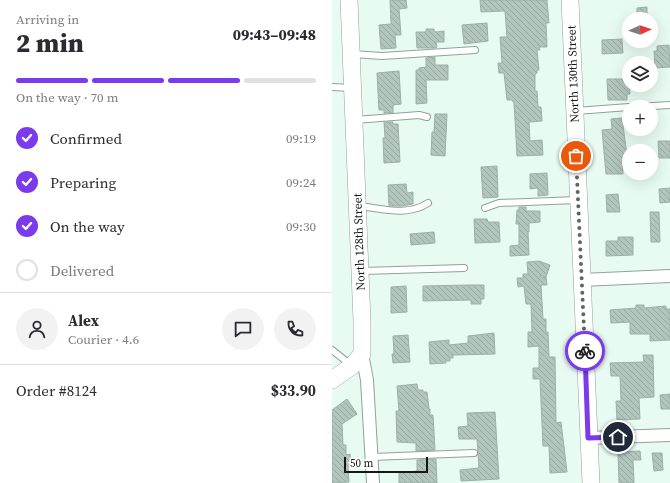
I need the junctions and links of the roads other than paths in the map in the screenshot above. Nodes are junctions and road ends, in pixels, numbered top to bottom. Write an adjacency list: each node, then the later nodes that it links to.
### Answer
1 (350, 0): 4 (main road, North 128th Street)
2 (570, 0): 10 (main road, North 130th Street)
3 (475, 50): 4 (lane)
4 (351, 54): 6 (main road, North 128th Street)
5 (332, 87): 6 (lane)
6 (353, 88): 12 (main road, North 128th Street)
7 (670, 105): 8 (lane)
8 (658, 106)
9 (622, 108): 10 (lane)
10 (575, 111): 13 (main road, North 130th Street)
11 (427, 117): 12 (lane)
12 (355, 120): 15 (main road, North 128th Street)
13 (578, 200): 16 (lane); 20 (main road, North 130th Street)
14 (428, 203): 15 (lane)
15 (358, 206): 18 (main road, North 128th Street)
16 (485, 208)
17 (464, 268): 18 (lane)
18 (361, 271): 22 (main road, North 128th Street)
19 (670, 276): 20 (street)
20 (582, 280): 25 (main road, North 130th Street)
21 (332, 350): 22 (lane)
22 (357, 360): 23 (main road); 27 (street, North 128th Street)
23 (332, 380)
24 (670, 434): 25 (street)
25 (588, 438): 29 (main road, North 130th Street)
26 (474, 453): 27 (lane)
27 (372, 457): 28 (street, North 128th Street)
28 (373, 483)
29 (591, 483)

